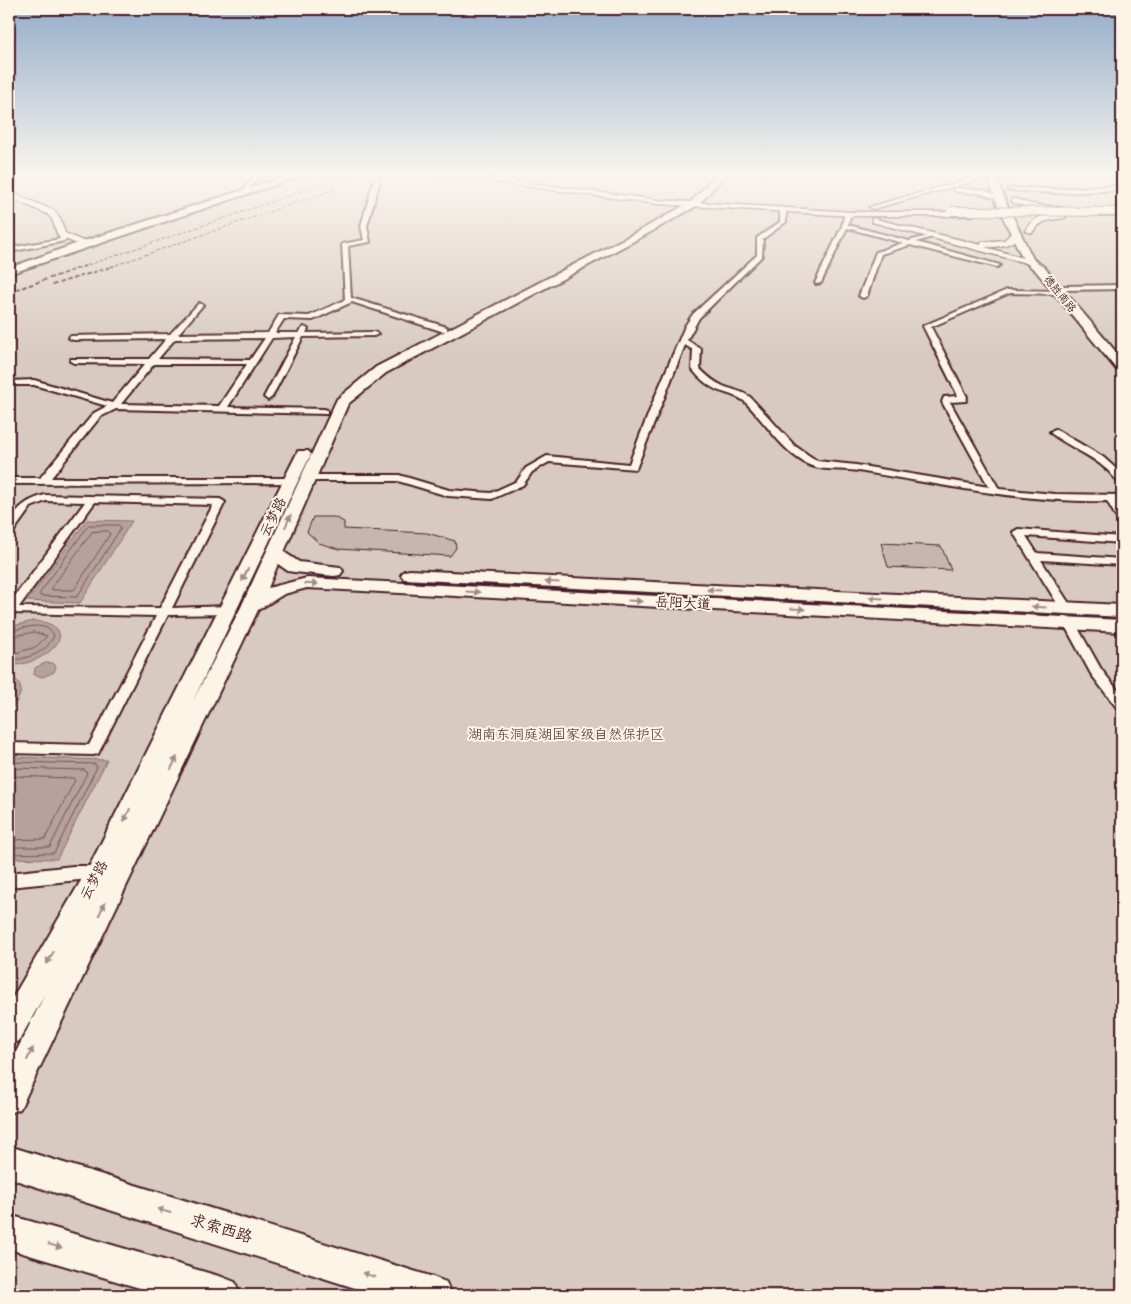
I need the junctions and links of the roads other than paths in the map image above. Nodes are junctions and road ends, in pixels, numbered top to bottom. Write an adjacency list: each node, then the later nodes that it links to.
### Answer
1 (61, 234): 15 (main road); 16 (street)
2 (110, 234): 15 (main road)
3 (111, 234): 15 (main road)
4 (365, 234): 26 (street)
5 (631, 234): 29 (main road, 云梦路)
6 (640, 234): 47 (main road)
7 (766, 234): 35 (street)
8 (841, 234): 22 (street)
9 (875, 234): 14 (street)
10 (929, 234): 13 (main road)
11 (938, 234): 12 (main road)
12 (1017, 234): 17 (main road, 德胜南路)
13 (933, 235): 14 (street); 17 (main road)
14 (907, 242): 19 (street); 25 (street)
15 (82, 243): 20 (main road); 21 (main road)
16 (9, 250)
17 (1030, 260): 24 (main road, 德胜南路)
18 (1045, 261): 24 (main road, 德胜南路)
19 (997, 265)
20 (9, 266)
21 (9, 271)
22 (818, 283)
23 (1122, 287): 24 (street)
24 (1061, 290): 36 (main road, 德胜南路); 40 (main road, 德胜南路); 51 (street)
25 (863, 296)
26 (350, 300): 28 (street); 29 (street)
27 (199, 305): 32 (street)
28 (310, 318): 31 (street); 33 (street)
29 (444, 330): 45 (main road, 云梦路)
30 (374, 334): 31 (street)
31 (301, 335): 33 (street); 42 (street)
32 (174, 336): 33 (street); 34 (street); 37 (street)
33 (270, 336): 39 (street)
34 (73, 338)
35 (684, 341): 47 (street); 51 (street)
36 (1122, 356)
37 (153, 361): 38 (street); 39 (street); 43 (street)
38 (74, 362)
39 (254, 362): 44 (street)
40 (1122, 367)
41 (9, 383): 43 (street)
42 (268, 397)
43 (114, 406): 44 (street); 50 (street)
44 (221, 410): 45 (street)
45 (324, 412): 47 (main road, 云梦路)
46 (1055, 432): 48 (street)
47 (299, 480): 50 (street); 59 (main road, one-way to 47); 63 (main road, 云梦路, one-way to 63)
48 (1122, 480)
49 (9, 481): 50 (street)
50 (43, 481)
51 (996, 492): 52 (street)
52 (1110, 498): 53 (street); 55 (street); 56 (street)
53 (1122, 498)
54 (92, 499): 57 (street); 65 (street); 65 (street)
55 (1122, 512)
56 (1122, 518)
57 (9, 530)
58 (1122, 540): 60 (street)
59 (274, 553): 62 (main road); 66 (main road, 岳阳大道, one-way to 59)
60 (1034, 556): 61 (street); 66 (street)
61 (1122, 562)
62 (250, 607): 66 (main road, 岳阳大道, one-way to 66); 73 (main road, one-way to 62)
63 (228, 610): 65 (street); 70 (main road, 云梦路, one-way to 70)
64 (1122, 611): 66 (main road, 岳阳大道)
65 (163, 612): 69 (street)
66 (1068, 616): 67 (main road, 岳阳大道); 68 (street)
67 (1122, 626)
68 (1122, 705)
69 (9, 748)
70 (99, 872): 71 (street); 72 (main road, 云梦路, one-way to 72)
71 (9, 880)
72 (9, 1031)
73 (9, 1098)
74 (9, 1162): 77 (main road, 求索西路, one-way to 74)
75 (9, 1232): 76 (main road, one-way to 76)
76 (222, 1295)
77 (433, 1295)

